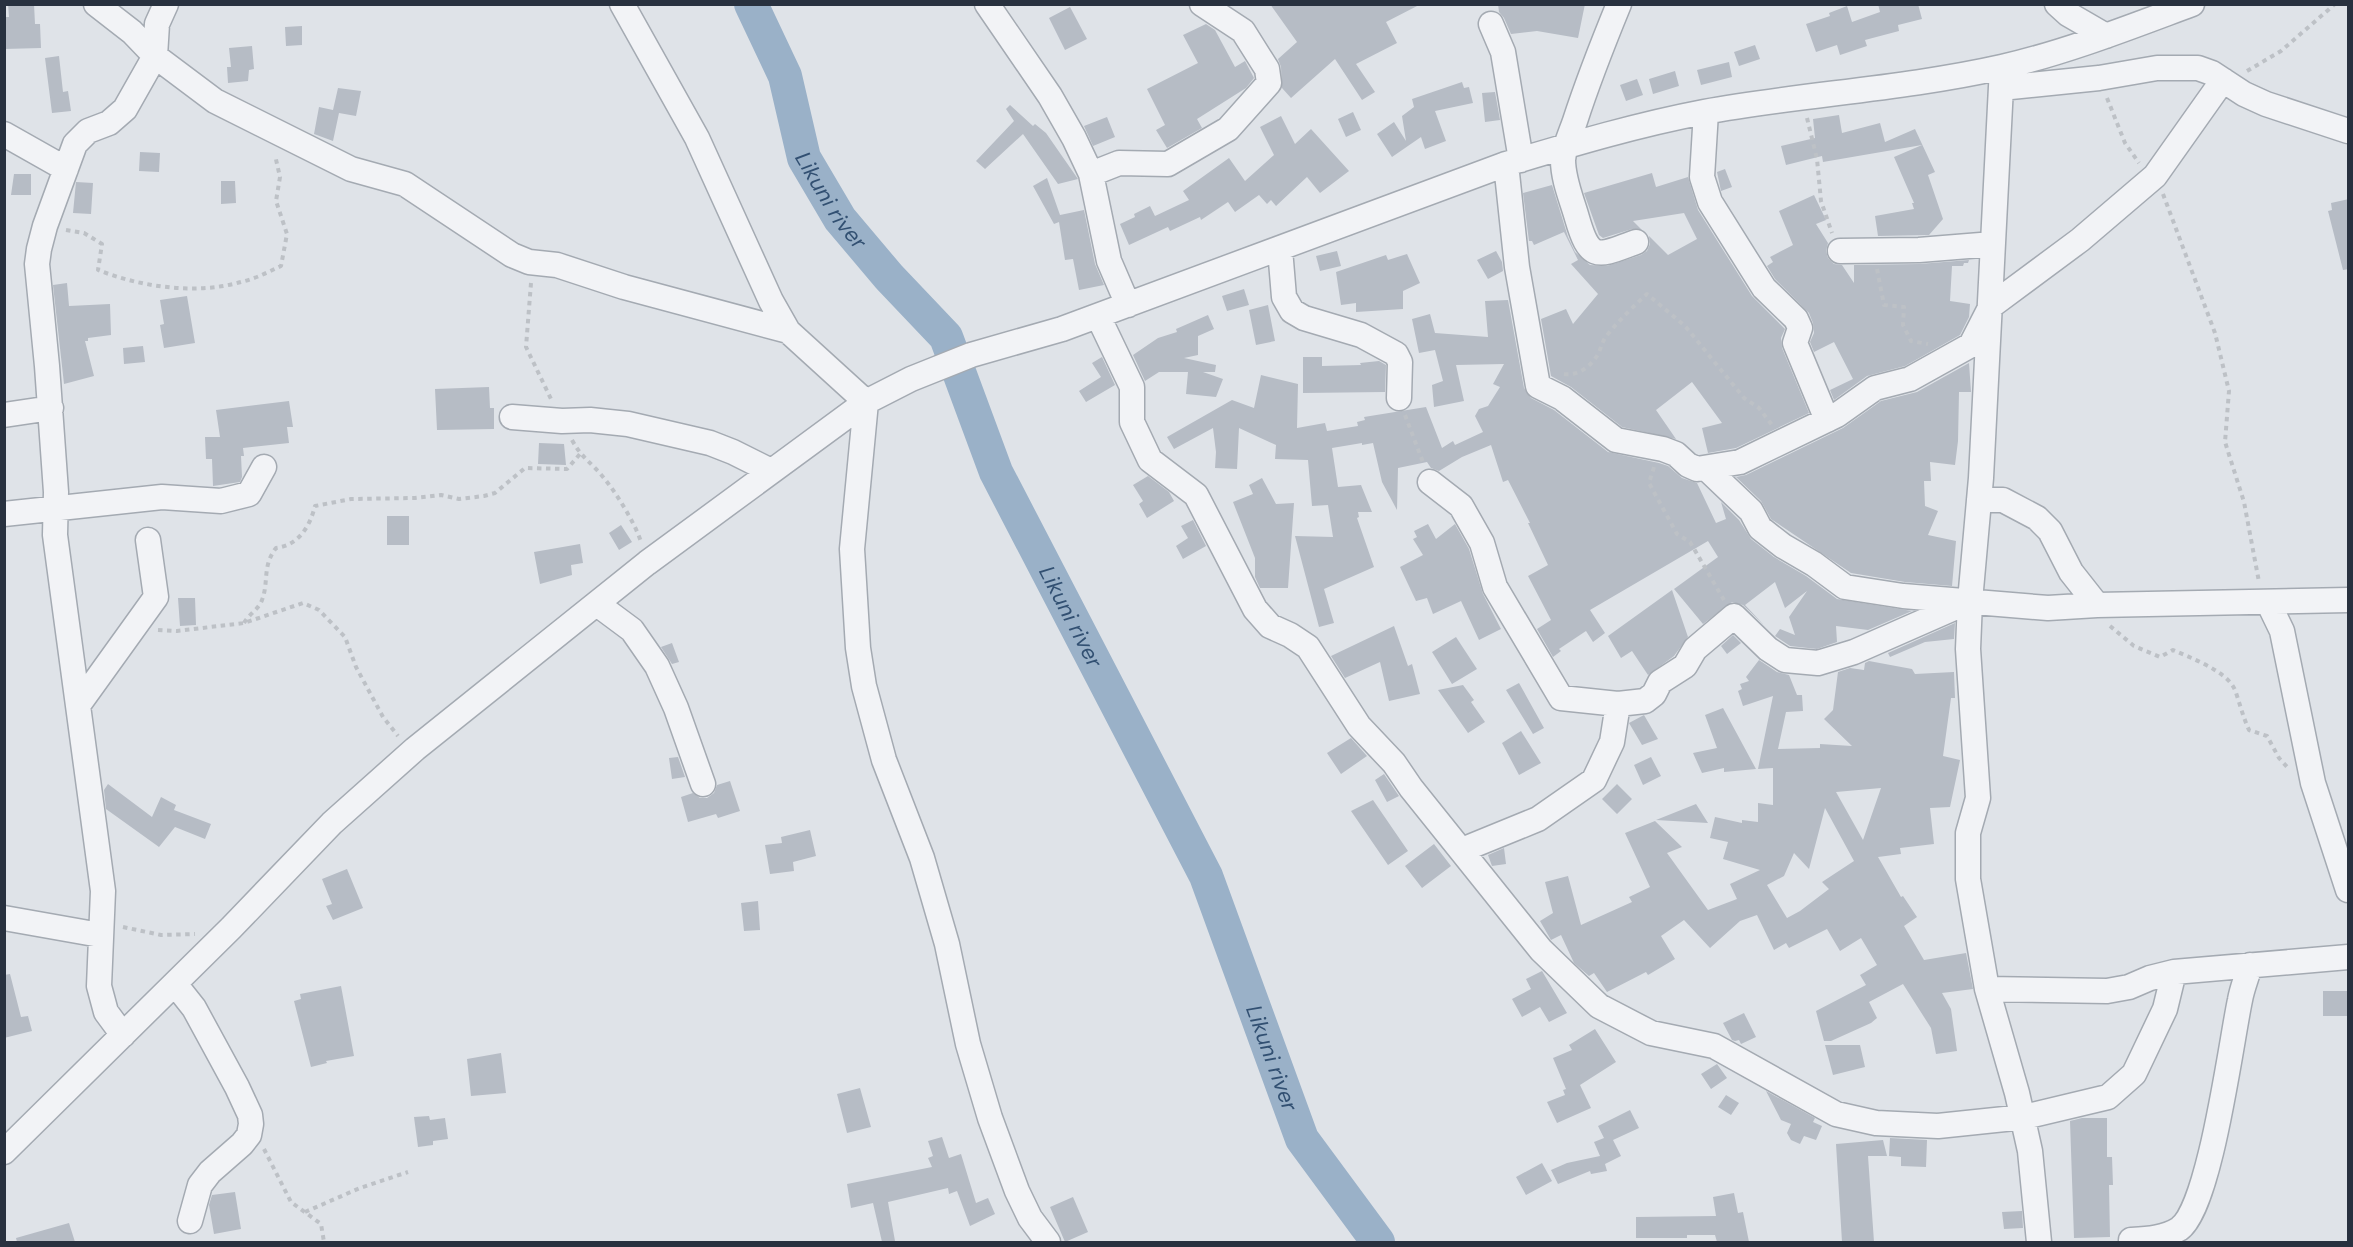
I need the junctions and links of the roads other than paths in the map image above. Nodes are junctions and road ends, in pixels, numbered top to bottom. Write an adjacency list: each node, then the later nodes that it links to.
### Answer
1 (96, 4): 11 (street)
2 (166, 4): 11 (street)
3 (622, 4): 28 (street)
4 (987, 4): 20 (street)
5 (1202, 4): 20 (street)
6 (1619, 4): 17 (street)
7 (2057, 4): 10 (street)
8 (2192, 4): 10 (street)
9 (1491, 24): 18 (street)
10 (2106, 36): 12 (street)
11 (155, 56): 19 (street); 28 (street)
12 (2001, 78): 13 (street); 14 (street); 22 (street)
13 (2223, 80): 15 (street); 26 (street)
14 (1706, 112): 17 (street); 34 (street)
15 (2349, 131)
16 (4, 134): 19 (street)
17 (1567, 145): 18 (street); 21 (street)
18 (1514, 162): 23 (street); 36 (street)
19 (66, 169): 31 (street)
20 (1090, 174): 25 (street)
21 (1636, 242)
22 (1994, 244): 24 (street); 26 (street)
23 (1280, 249): 25 (street); 29 (street)
24 (1840, 251)
25 (1128, 305): 27 (street)
26 (1991, 306): 34 (street); 39 (street)
27 (1098, 316): 30 (street); 51 (street)
28 (788, 331): 30 (street)
29 (1399, 398)
30 (866, 402): 37 (street); 66 (street)
31 (51, 408): 32 (street); 40 (street)
32 (4, 415)
33 (512, 417): 37 (street)
34 (1827, 420): 36 (street)
35 (264, 467): 40 (street)
36 (1707, 469): 44 (street)
37 (771, 471): 46 (street)
38 (1430, 482): 49 (street)
39 (1979, 500): 44 (street); 47 (street)
40 (54, 510): 41 (street); 48 (street)
41 (4, 514)
42 (148, 540): 48 (street)
43 (2349, 600): 45 (street)
44 (1970, 601): 47 (street); 49 (street); 59 (street)
45 (2268, 602): 47 (street); 52 (street)
46 (597, 604): 50 (street); 58 (street)
47 (2097, 605)
48 (79, 704): 54 (street)
49 (1618, 704): 51 (street)
50 (703, 784)
51 (1462, 850): 61 (street)
52 (2349, 890)
53 (4, 918): 54 (street)
54 (100, 931): 60 (street)
55 (2349, 957): 56 (street)
56 (2250, 965): 57 (street); 64 (street)
57 (2174, 972): 59 (street); 61 (street)
58 (175, 984): 60 (street); 63 (street)
59 (1987, 989): 61 (street)
60 (123, 1035): 62 (street)
61 (2024, 1118): 67 (street)
62 (4, 1152)
63 (190, 1221)
64 (2178, 1236): 65 (street)
65 (2131, 1240)
66 (1048, 1242)
67 (2039, 1242)

